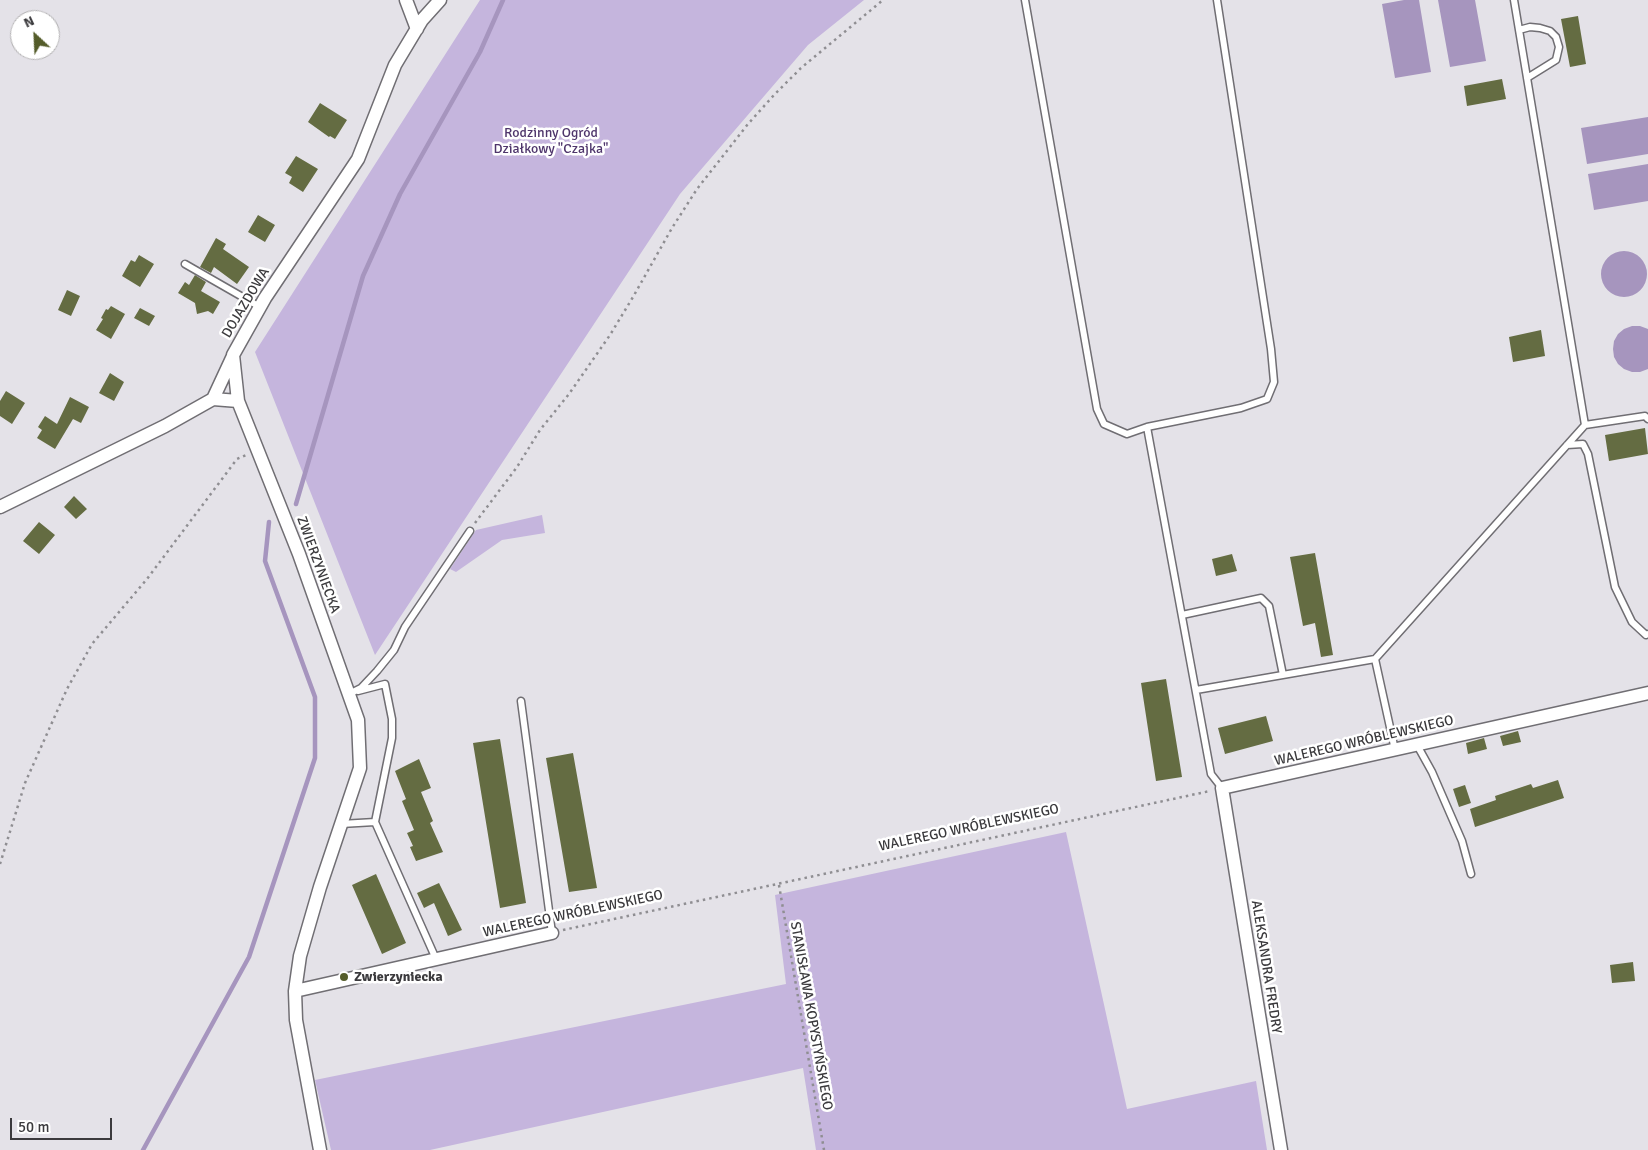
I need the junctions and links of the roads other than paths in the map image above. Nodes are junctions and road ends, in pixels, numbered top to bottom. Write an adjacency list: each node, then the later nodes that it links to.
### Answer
1 (406, 0): 6 (street)
2 (440, 0): 6 (street, DOJAZDOWA)
3 (1025, 0): 16 (lane)
4 (1217, 0): 16 (lane)
5 (1514, 0): 7 (lane)
6 (417, 29): 10 (street, DOJAZDOWA)
7 (1519, 30): 8 (lane); 8 (lane)
8 (1527, 78): 15 (lane)
9 (185, 264): 10 (lane)
10 (260, 307): 11 (street, DOJAZDOWA)
11 (233, 355): 12 (street); 13 (street, DOJAZDOWA)
12 (213, 399): 13 (street); 18 (street)
13 (238, 401): 25 (street, ZWIERZYNIECKA)
14 (1648, 419): 15 (lane)
15 (1585, 425): 17 (lane)
16 (1147, 427): 20 (lane)
17 (1567, 444): 21 (lane); 22 (lane)
18 (0, 507)
19 (470, 531): 25 (lane)
20 (1182, 615): 23 (lane); 24 (lane)
21 (1648, 634)
22 (1376, 659): 23 (lane); 29 (lane)
23 (1283, 675): 24 (lane)
24 (1196, 690): 30 (lane)
25 (349, 694): 31 (lane); 32 (street, ZWIERZYNIECKA)
26 (1648, 694): 28 (street, WALEREGO WRÓBLEWSKIEGO)
27 (521, 701): 34 (lane)
28 (1417, 745): 29 (street, WALEREGO WRÓBLEWSKIEGO); 33 (lane)
29 (1395, 750): 30 (street, WALEREGO WRÓBLEWSKIEGO)
30 (1222, 788): 38 (street, ALEKSANDRA FREDRY)
31 (375, 822): 32 (lane); 35 (lane)
32 (341, 824): 36 (street, ZWIERZYNIECKA)
33 (1471, 874)
34 (552, 933): 35 (street, WALEREGO WRÓBLEWSKIEGO)
35 (436, 959): 36 (street, WALEREGO WRÓBLEWSKIEGO)
36 (295, 991): 37 (street, ZWIERZYNIECKA)
37 (320, 1150)
38 (1281, 1150)

